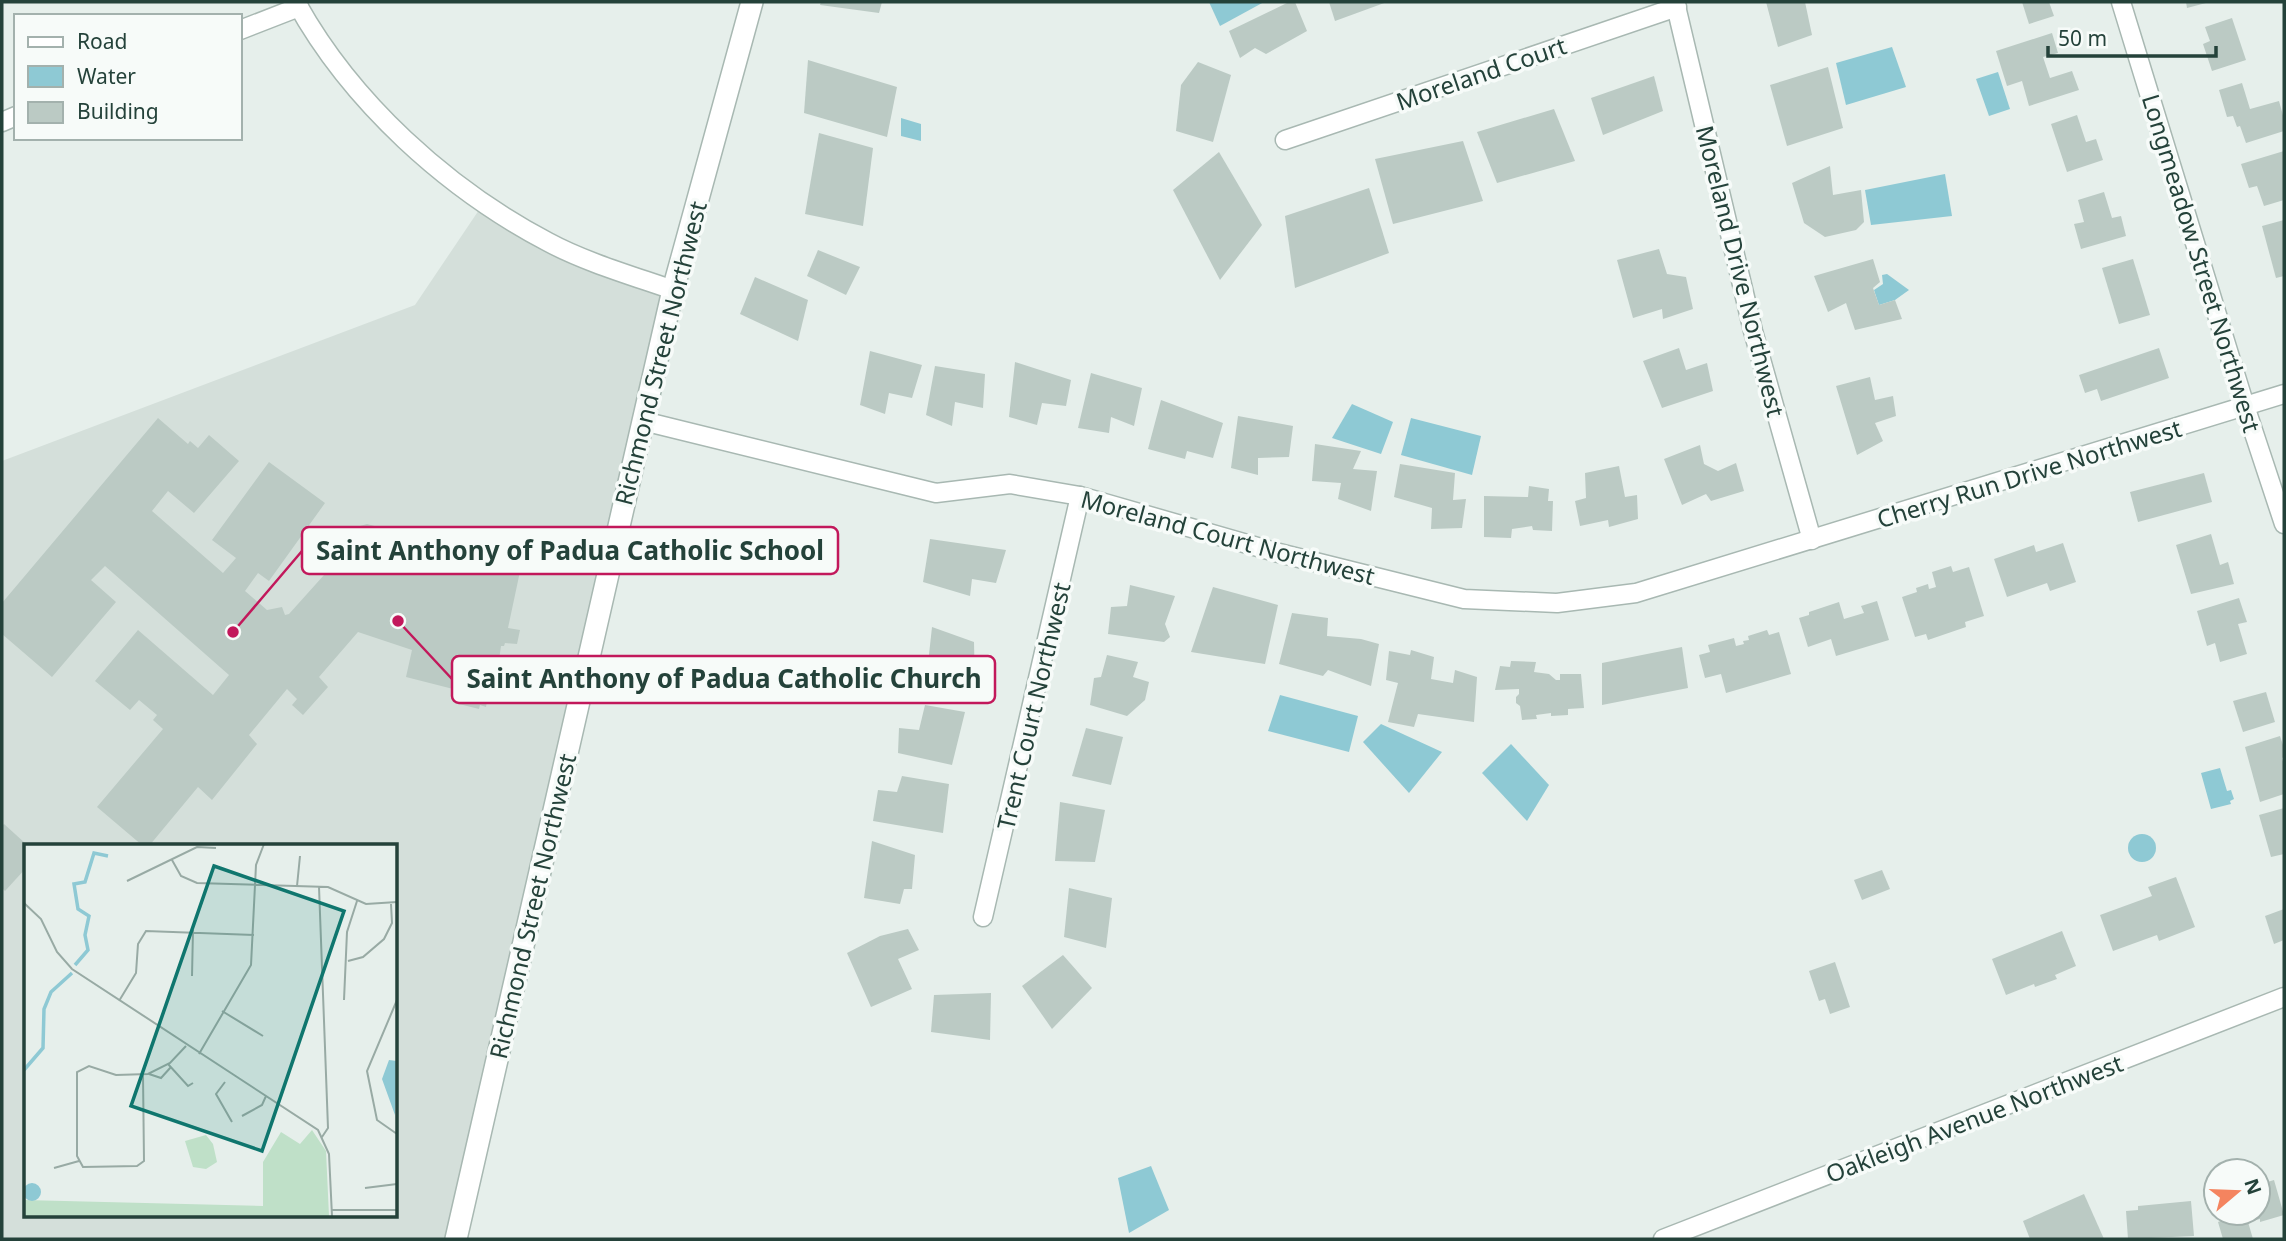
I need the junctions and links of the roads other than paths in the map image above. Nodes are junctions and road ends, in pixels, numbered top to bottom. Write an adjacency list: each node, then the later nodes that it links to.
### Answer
1 (752, 2): 7 (street, Richmond Street Northwest)
2 (2121, 2): 9 (street, Longmeadow Street Northwest)
3 (298, 5): 5 (street); 7 (street)
4 (1676, 5): 6 (street, Moreland Court); 13 (street, Moreland Drive Northwest)
5 (242, 29)
6 (1285, 140)
7 (673, 290): 10 (street, Richmond Street Northwest)
8 (2284, 394): 9 (street, Cherry Run Drive Northwest)
9 (2245, 406): 12 (street, Longmeadow Street Northwest); 13 (street, Cherry Run Drive Northwest)
10 (643, 421): 11 (street, Moreland Court Northwest); 16 (street, Richmond Street Northwest)
11 (1080, 496): 13 (street, Moreland Court Northwest); 14 (street, Trent Court Northwest)
12 (2284, 524)
13 (1812, 540)
14 (984, 917)
15 (2284, 997): 17 (street, Oakleigh Avenue Northwest)
16 (456, 1239)
17 (1663, 1239)

